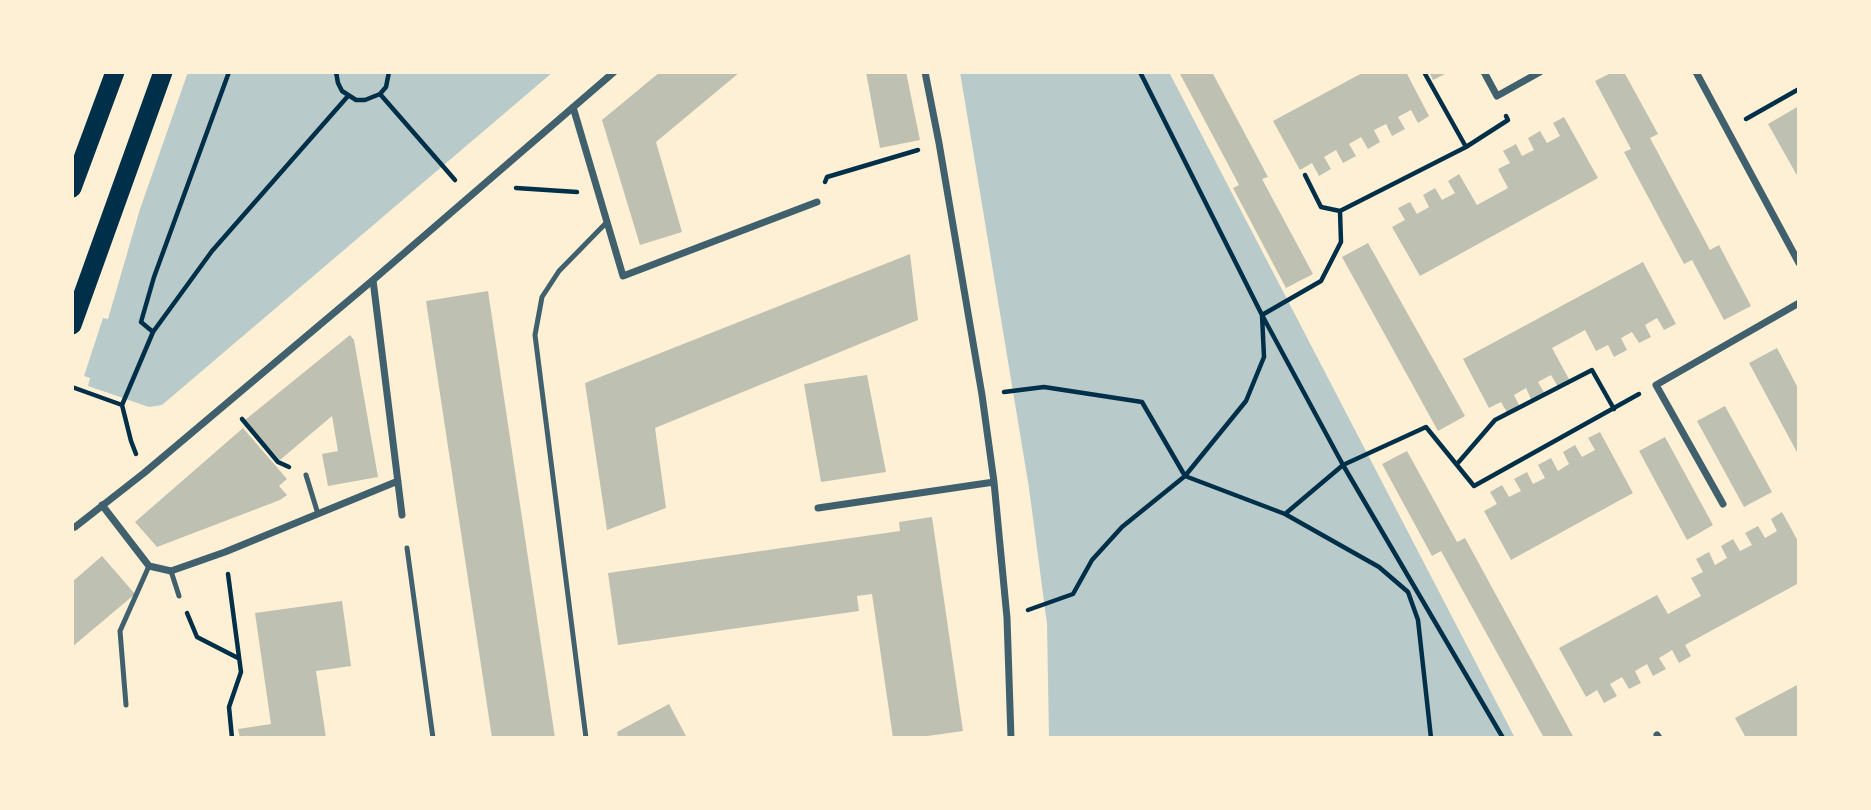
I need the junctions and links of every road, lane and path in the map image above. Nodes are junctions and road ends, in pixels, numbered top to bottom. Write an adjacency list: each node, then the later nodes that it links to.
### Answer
1 (115, 72): 23 (highway)
2 (163, 72): 33 (highway)
3 (229, 72): 34 (path)
4 (336, 72): 15 (path)
5 (389, 72): 14 (path)
6 (614, 72): 17 (street)
7 (925, 72): 19 (street)
8 (1140, 72): 32 (path)
9 (1424, 72): 20 (path)
10 (1484, 72): 16 (street)
11 (1540, 72): 16 (street)
12 (1696, 72): 18 (street)
13 (1799, 89): 18 (path)
14 (380, 94): 15 (path); 25 (path)
15 (348, 96): 34 (path)
16 (1497, 96): 20 (path)
17 (573, 107): 22 (street); 24 (street)
18 (1727, 130): 29 (street)
19 (939, 143): 26 (path); 37 (street)
20 (1466, 147): 27 (path)
21 (1305, 175): 27 (path)
22 (483, 186): 24 (path); 25 (street)
23 (72, 188)
24 (598, 193): 28 (street)
25 (470, 197): 30 (street)
26 (817, 202): 28 (street)
27 (1340, 211): 32 (path)
28 (607, 222): 65 (lane)
29 (1799, 262)
30 (373, 280): 38 (street); 46 (street)
31 (1799, 303): 35 (street)
32 (1262, 315): 42 (path); 45 (path)
33 (72, 325)
34 (153, 332): 39 (path)
35 (1656, 385): 40 (path); 48 (street)
36 (72, 387): 39 (path)
37 (982, 395): 45 (path); 47 (street)
38 (227, 403): 43 (street); 44 (path)
39 (122, 405): 43 (path)
40 (1614, 409): 41 (path); 41 (path)
41 (1457, 464): 42 (path)
42 (1343, 465): 52 (path); 68 (path)
43 (144, 472): 49 (street)
44 (306, 475): 51 (lane)
45 (1185, 476): 52 (path); 60 (path)
46 (398, 481): 51 (street); 53 (street)
47 (994, 482): 50 (street); 60 (street)
48 (1723, 504)
49 (102, 505): 54 (street); 57 (street)
50 (818, 508)
51 (318, 514): 56 (street)
52 (1285, 514): 67 (path)
53 (402, 515)
54 (75, 527)
55 (407, 548): 64 (lane)
56 (225, 552): 58 (street); 61 (path)
57 (149, 566): 58 (street); 62 (lane)
58 (171, 571): 59 (lane)
59 (179, 596): 61 (path)
60 (1007, 618): 66 (street)
61 (239, 658): 63 (path)
62 (126, 705)
63 (232, 738)
64 (433, 738)
65 (586, 738)
66 (1011, 738)
67 (1431, 738)
68 (1503, 738)

